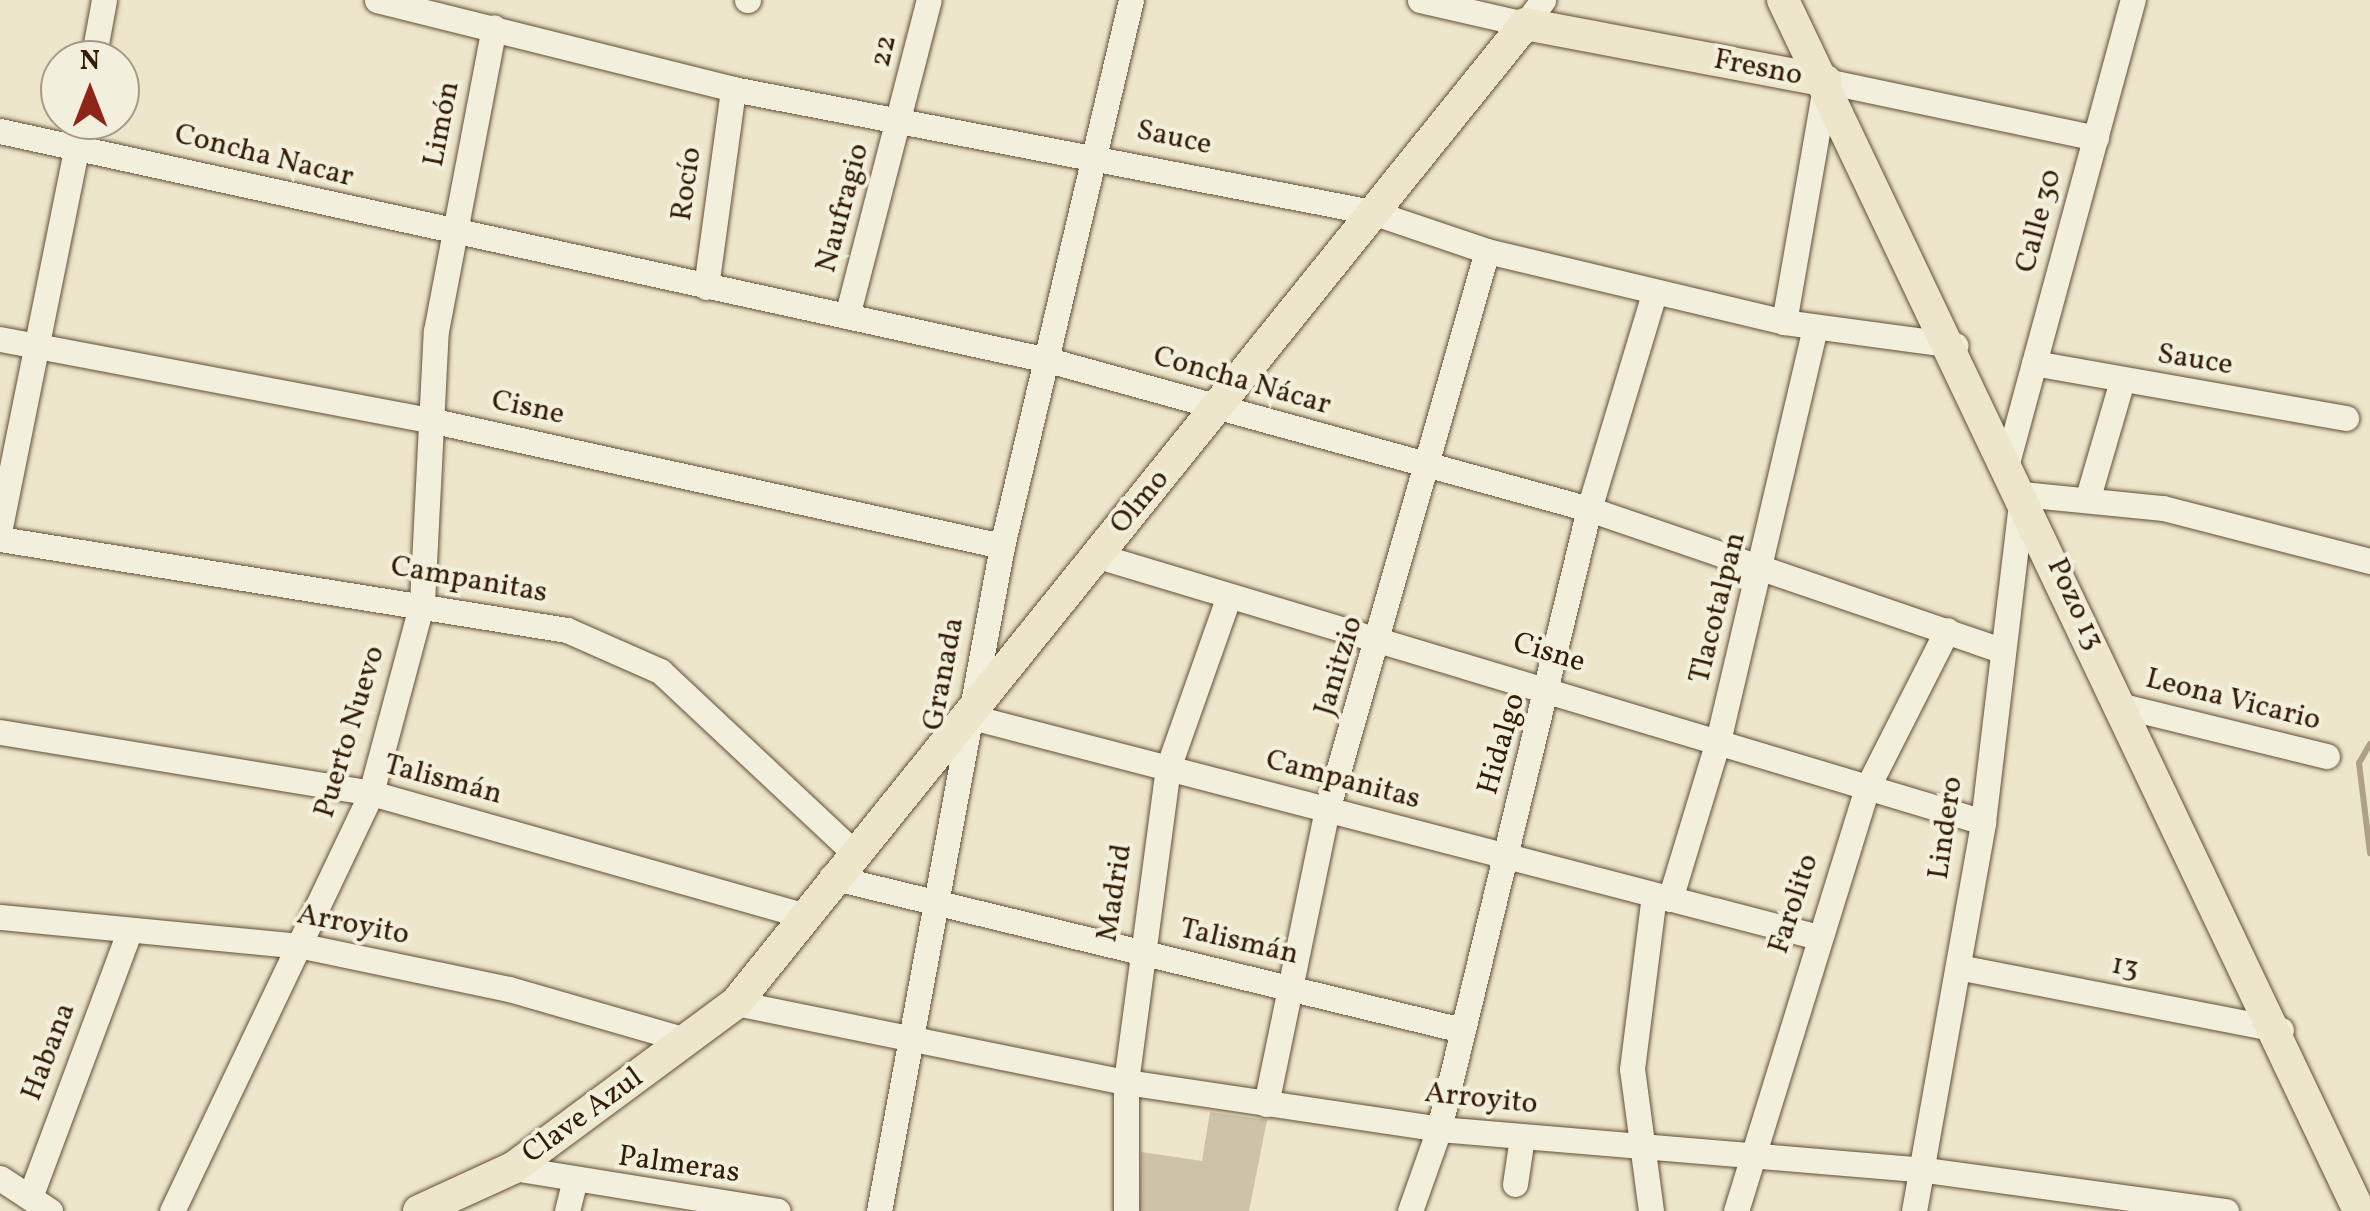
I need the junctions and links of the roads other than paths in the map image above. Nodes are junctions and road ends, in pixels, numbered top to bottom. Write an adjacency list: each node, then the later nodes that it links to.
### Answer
1 (104, 0): 10 (street)
2 (377, 0): 9 (street, Sauce)
3 (930, 0): 13 (street, 22)
4 (1131, 0): 19 (street, Granada)
5 (1420, 0): 8 (street, Fresno)
6 (1783, 0): 11 (main road, Pozo 13)
7 (2133, 0): 16 (street, Calle 30)
8 (1534, 12): 11 (main road, Fresno); 20 (main road, Olmo)
9 (494, 27): 12 (street, Sauce); 21 (street, Limón)
10 (97, 40)
11 (1826, 81): 16 (street, Fresno); 26 (street); 29 (main road, Pozo 13)
12 (733, 89): 13 (street, Sauce); 23 (street, Rocío)
13 (902, 116): 19 (street, Sauce); 25 (street, Naufragio)
14 (0, 130): 15 (street, Concha Nacar)
15 (40, 131)
16 (2096, 138): 32 (street, Calle 30)
17 (78, 140): 30 (street)
18 (109, 140): 21 (street, Concha Nacar)
19 (1101, 156): 20 (street, Sauce); 31 (street, Granada)
20 (1372, 212): 22 (street, Sauce); 34 (main road, Olmo)
21 (453, 234): 23 (street, Concha Nácar); 36 (street, Puerto Nuevo)
22 (1487, 251): 24 (street, Sauce); 38 (street, Janitzio)
23 (706, 288): 25 (street, Concha Nácar)
24 (1654, 294): 26 (street, Sauce); 41 (street, Hidalgo)
25 (847, 316): 31 (street, Concha Nácar)
26 (1784, 322): 27 (street, Sauce)
27 (1814, 328): 29 (street, Sauce); 47 (street, Tlacotalpan)
28 (0, 340): 30 (street, Cisne)
29 (1955, 345): 37 (main road, Pozo 13)
30 (38, 346): 36 (street, Cisne); 42 (street)
31 (1048, 360): 34 (street, Concha Nácar); 44 (street, Granada)
32 (2034, 363): 33 (street, Sauce); 37 (street, Calle 30)
33 (2122, 381): 35 (street, Sauce); 40 (street)
34 (1218, 408): 38 (street, Concha Nácar); 45 (main road, Olmo)
35 (2346, 418)
36 (434, 421): 44 (street, Cisne); 49 (street, Puerto Nuevo)
37 (2008, 460): 39 (main road, Pozo 13)
38 (1426, 467): 41 (street, Concha Nácar); 51 (street, Janitzio)
39 (2022, 494): 40 (street); 52 (street, Lindero); 54 (main road, Pozo 13)
40 (2088, 497): 46 (street)
41 (1589, 509): 47 (street, Concha Nácar); 53 (street, Hidalgo)
42 (0, 527)
43 (0, 539): 49 (street, Campanitas)
44 (1002, 546): 55 (street, Granada)
45 (1094, 556): 48 (street, Cisne); 55 (main road, Olmo)
46 (2370, 562)
47 (1762, 564): 50 (street, Concha Nácar); 57 (street, Tlacotalpan)
48 (1229, 596): 51 (street, Cisne); 59 (street, Madrid)
49 (422, 603): 61 (street, Puerto Nuevo); 64 (street, Campanitas)
50 (1947, 630): 52 (street, Concha Nácar); 60 (street, Farolito)
51 (1382, 639): 53 (street, Cisne); 62 (street, Janitzio)
52 (1997, 648): 63 (street, Lindero)
53 (1552, 686): 57 (street, Cisne); 65 (street, Hidalgo)
54 (2123, 706): 58 (street, Leona Vicario); 79 (main road, Pozo 13)
55 (968, 716): 59 (street, Campanitas); 64 (main road, Olmo); 68 (street, Granada)
56 (0, 732): 61 (street, Talismán)
57 (1718, 741): 60 (street, Cisne); 67 (street, Tlacotalpan)
58 (2327, 756)
59 (1168, 768): 62 (street, Campanitas); 74 (street, Madrid)
60 (1867, 788): 63 (street, Cisne); 72 (street, Farolito)
61 (371, 793): 69 (street, Talismán); 73 (street, Puerto Nuevo)
62 (1327, 810): 65 (street, Campanitas); 76 (street, Janitzio)
63 (1982, 822): 75 (street, Lindero)
64 (852, 850): 66 (main road, Olmo)
65 (1504, 855): 67 (street, Campanitas); 78 (street, Hidalgo)
66 (830, 877): 68 (street, Talismán); 69 (main road, Olmo)
67 (1662, 897): 72 (street, Campanitas); 86 (street, Tlacotalpan)
68 (933, 900): 74 (street, Talismán); 81 (street, Granada)
69 (801, 915): 77 (main road, Olmo)
70 (0, 916): 71 (street, Arroyito)
71 (130, 930): 73 (street, Arroyito); 93 (street, Habana)
72 (1818, 937): 87 (street, Farolito)
73 (303, 946): 80 (street, Arroyito); 95 (street, Puerto Nuevo)
74 (1138, 951): 76 (street, Talismán); 82 (street, Madrid)
75 (1958, 967): 79 (street, 13); 89 (street, Lindero)
76 (1292, 988): 78 (street, Talismán); 83 (street, Janitzio)
77 (736, 1003): 80 (main road, Clave Azul); 81 (street, Arroyito)
78 (1458, 1029): 84 (street, Hidalgo)
79 (2280, 1030): 106 (main road, Pozo 13)
80 (686, 1040): 88 (main road, Clave Azul)
81 (915, 1040): 82 (street, Arroyito); 99 (street, Granada)
82 (1126, 1082): 83 (street, Arroyito); 100 (street, Madrid)
83 (1266, 1104): 84 (street, Arroyito)
84 (1439, 1129): 85 (street, Arroyito); 101 (street, Hidalgo)
85 (1522, 1136): 86 (street, Arroyito); 92 (street)
86 (1640, 1146): 87 (street, Arroyito); 102 (street, Tlacotalpan)
87 (1749, 1152): 89 (street, Arroyito); 103 (street, Farolito)
88 (512, 1168): 91 (street, Palmeras); 96 (main road, Clave Azul)
89 (1919, 1168): 94 (street, Arroyito); 104 (street, Lindero)
90 (0, 1178): 93 (street)
91 (574, 1184): 97 (street); 98 (street, Palmeras)
92 (1515, 1184)
93 (40, 1204)
94 (2190, 1208): 105 (street, Arroyito)
95 (172, 1211)
96 (419, 1211)
97 (567, 1211)
98 (778, 1211)
99 (879, 1211)
100 (1126, 1211)
101 (1410, 1211)
102 (1651, 1211)
103 (1736, 1211)
104 (1914, 1211)
105 (2226, 1211)
106 (2359, 1211)

